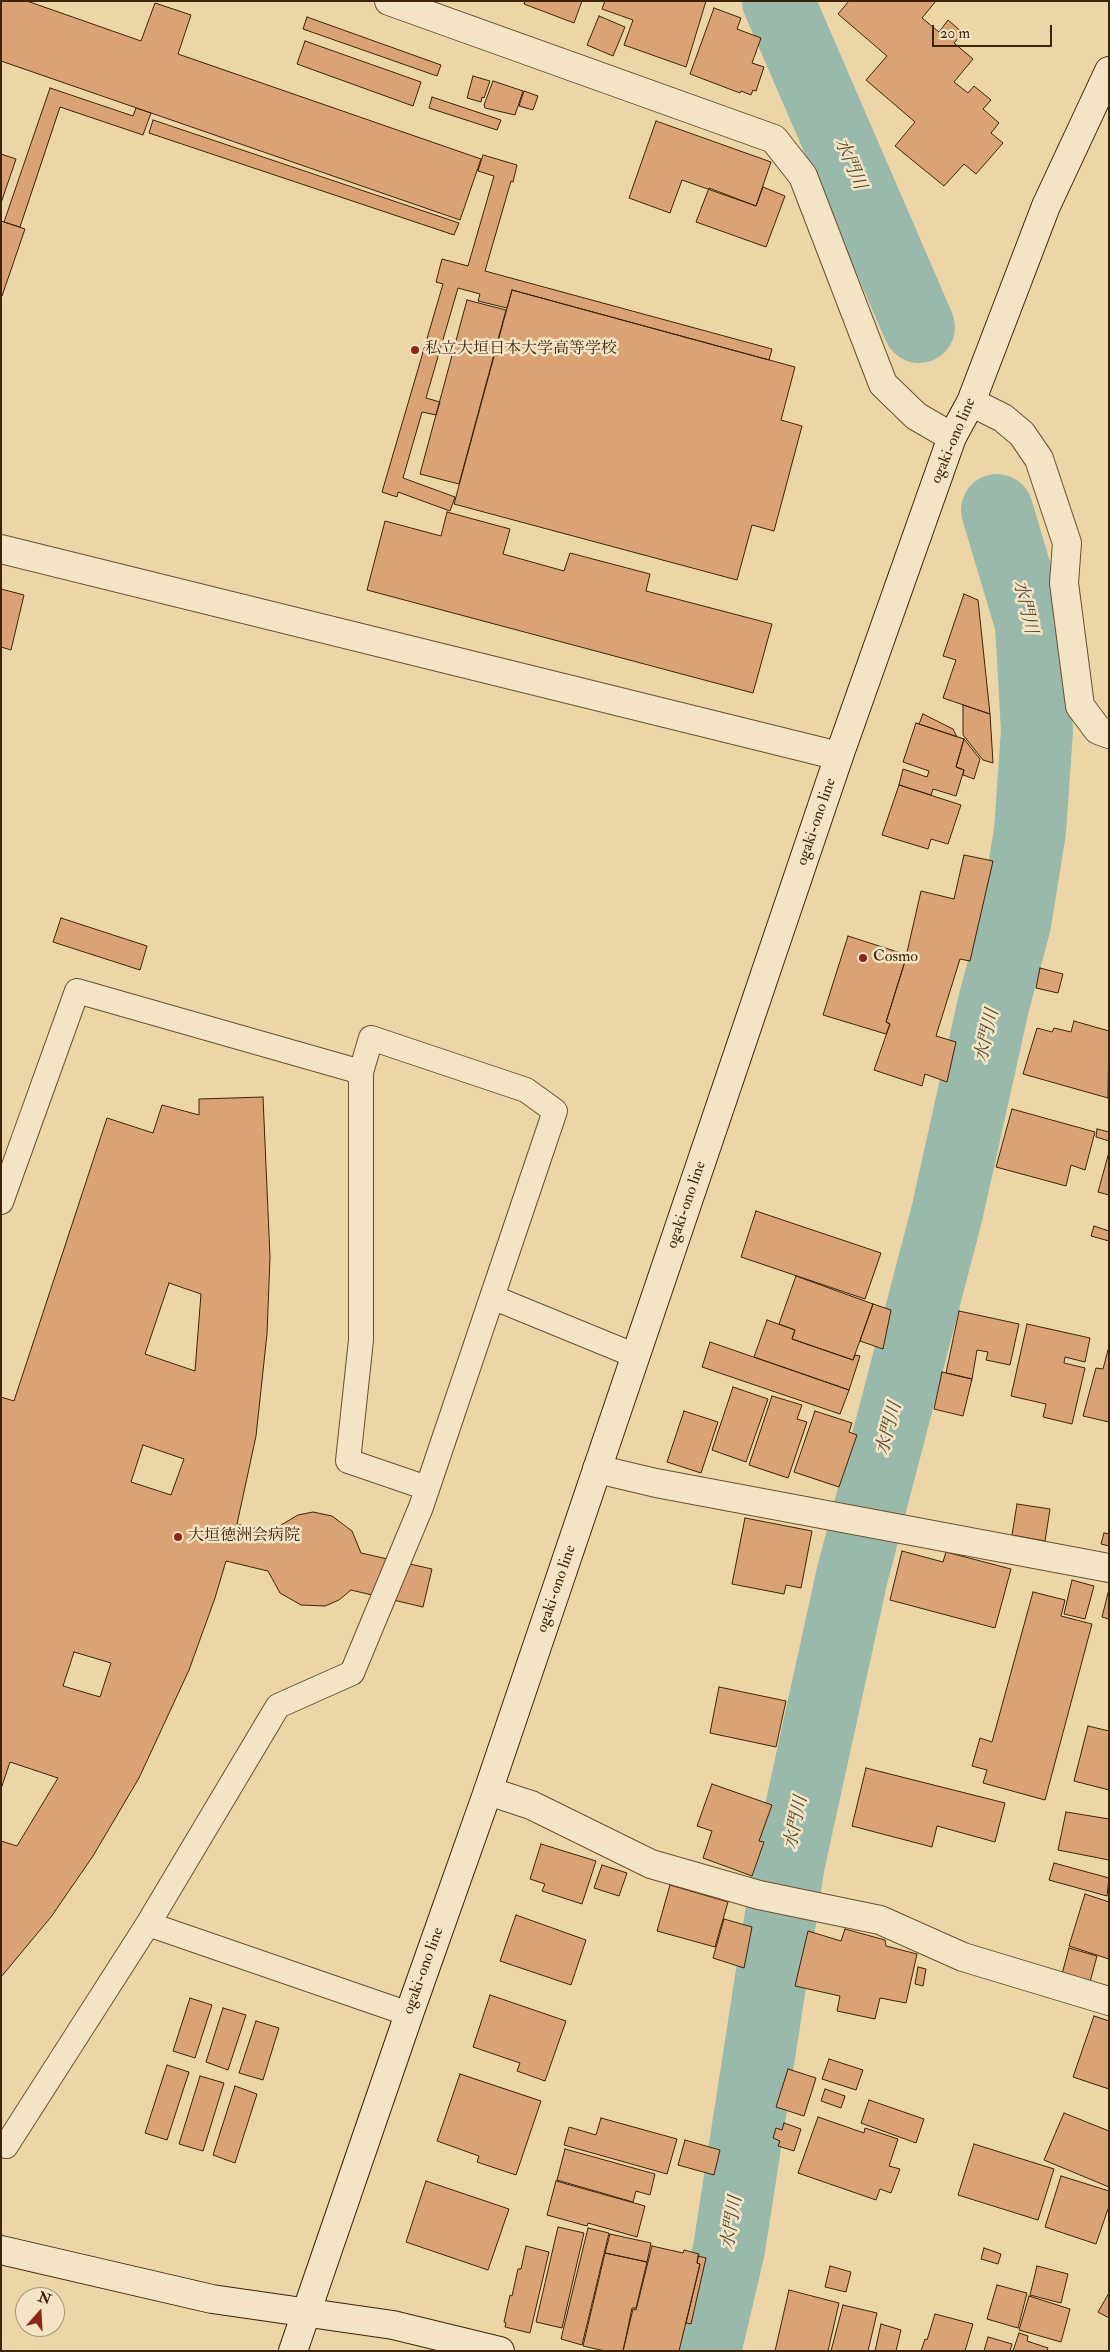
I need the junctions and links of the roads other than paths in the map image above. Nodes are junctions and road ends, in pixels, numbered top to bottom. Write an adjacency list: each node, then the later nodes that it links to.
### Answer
1 (390, 1): 4 (street)
2 (1109, 71): 3 (street, ogaki-ono line)
3 (971, 402): 4 (street, ogaki-ono line); 6 (street)
4 (952, 437): 7 (street, ogaki-ono line)
5 (1, 550): 7 (street)
6 (1109, 734)
7 (839, 756): 11 (street, ogaki-ono line)
8 (361, 1072): 9 (lane); 10 (lane); 13 (lane)
9 (1, 1202)
10 (492, 1297): 11 (lane); 13 (lane)
11 (636, 1356): 12 (street, ogaki-ono line)
12 (597, 1469): 14 (street); 15 (street, ogaki-ono line)
13 (427, 1488): 16 (lane)
14 (1109, 1568)
15 (488, 1791): 17 (street); 18 (street, ogaki-ono line)
16 (148, 1924): 18 (lane); 19 (lane)
17 (1109, 2001)
18 (408, 2014): 21 (street, ogaki-ono line)
19 (1, 2144)
20 (1, 2250): 21 (street)
21 (305, 2313): 22 (street, ogaki-ono line); 23 (street)
22 (293, 2351)
23 (500, 2351)

